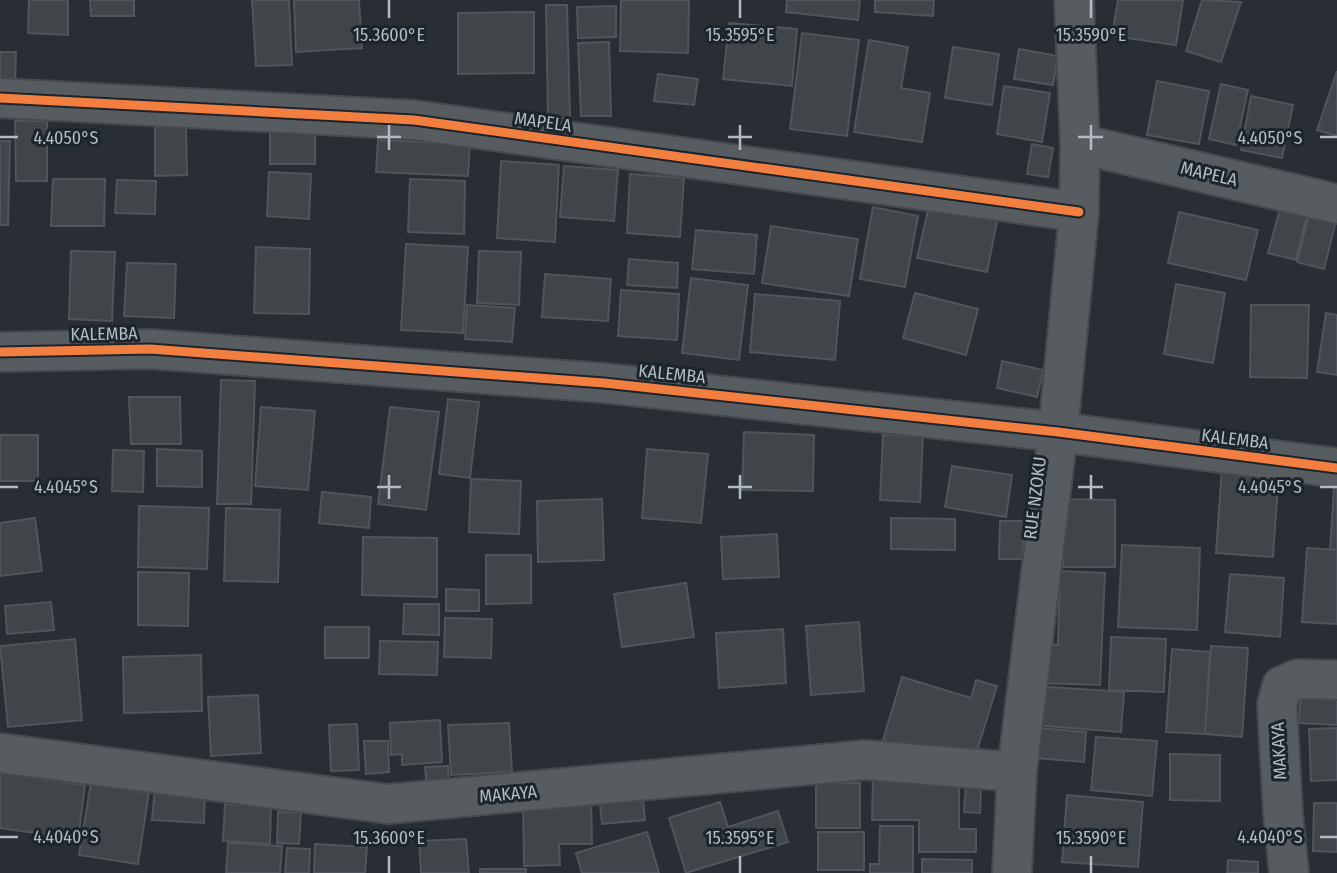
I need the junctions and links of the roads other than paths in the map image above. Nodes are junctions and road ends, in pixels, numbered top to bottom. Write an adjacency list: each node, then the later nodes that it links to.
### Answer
1 (1074, 0): 3 (street, RUE NZOKU)
2 (0, 98): 5 (street, MAPELA)
3 (1080, 144): 4 (street, MAPELA); 5 (street, RUE NZOKU)
4 (1337, 204)
5 (1079, 212): 7 (street, RUE NZOKU)
6 (0, 352): 7 (street, KALEMBA)
7 (1058, 432): 8 (street, KALEMBA); 11 (street, RUE NZOKU)
8 (1337, 468)
9 (1337, 680): 13 (street, MAKAYA)
10 (0, 753): 11 (street, MAKAYA)
11 (1017, 772): 12 (street, RUE NZOKU)
12 (1012, 873)
13 (1289, 873)

